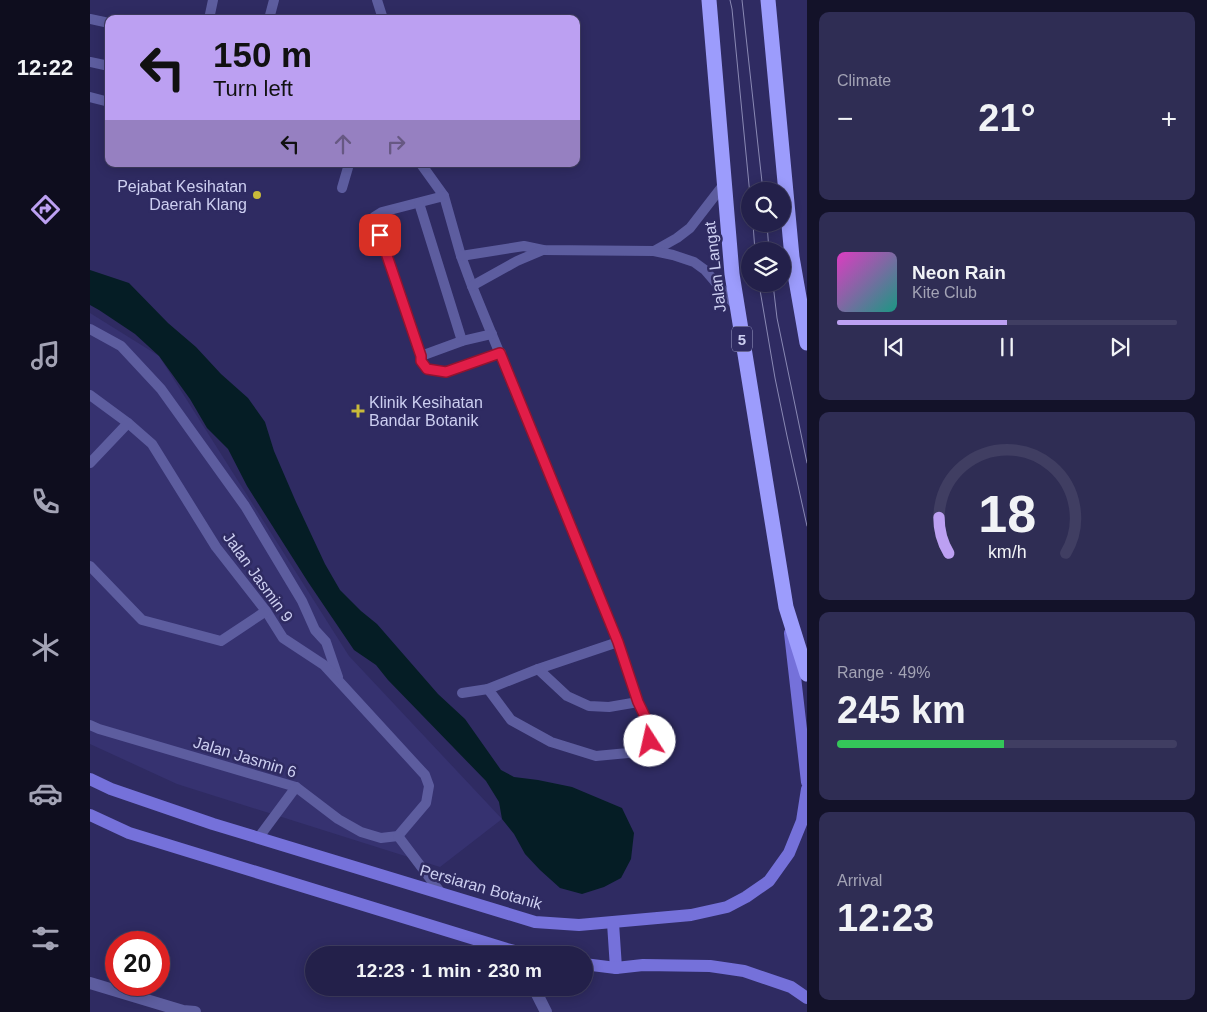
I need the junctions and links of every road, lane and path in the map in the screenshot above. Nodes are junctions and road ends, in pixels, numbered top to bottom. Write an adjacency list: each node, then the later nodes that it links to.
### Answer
1 (213, 0): 6 (lane)
2 (274, 0): 7 (lane)
3 (377, 0): 8 (lane)
4 (709, 0): 17 (highway, Jalan Langat / 5)
5 (768, 0): 29 (highway)
6 (210, 15)
7 (270, 15)
8 (382, 15)
9 (90, 19): 10 (lane)
10 (105, 23)
11 (90, 62): 12 (lane)
12 (105, 65)
13 (90, 97): 14 (lane)
14 (105, 101)
15 (348, 167): 18 (lane)
16 (423, 167): 19 (lane)
17 (724, 184): 22 (lane); 25 (highway, Jalan Langat / 5)
18 (342, 188)
19 (444, 196): 20 (lane); 23 (lane)
20 (419, 203): 28 (lane); 31 (lane)
21 (543, 250): 22 (lane); 23 (lane); 24 (lane)
22 (654, 251): 25 (lane)
23 (461, 256): 24 (lane)
24 (472, 286): 27 (lane)
25 (737, 307): 36 (highway, Jalan Langat / 5)
26 (90, 329): 41 (lane)
27 (492, 334): 28 (lane); 30 (lane)
28 (462, 341): 31 (lane)
29 (807, 344)
30 (500, 353): 31 (lane); 38 (lane)
31 (421, 356)
32 (90, 395): 33 (lane, Jalan Jasmin 9)
33 (128, 423): 34 (lane); 37 (lane, Jalan Jasmin 9)
34 (90, 463)
35 (90, 566): 37 (lane)
36 (786, 607): 40 (highway, Jalan Langat / 5); 47 (main road)
37 (266, 611): 41 (lane, Jalan Jasmin 9)
38 (618, 642): 39 (lane); 44 (lane)
39 (538, 669): 42 (lane); 44 (lane)
40 (807, 674)
41 (339, 681): 51 (lane, Jalan Jasmin 9)
42 (488, 689): 43 (lane); 44 (lane)
43 (462, 693)
44 (638, 702)
45 (90, 725): 48 (lane, Jalan Jasmin 6)
46 (90, 779): 52 (main road, Persiaran Botanik)
47 (807, 782)
48 (296, 787): 51 (lane, Jalan Jasmin 6); 52 (lane)
49 (807, 788): 54 (main road, Persiaran Botanik)
50 (90, 815): 55 (main road)
51 (398, 836): 53 (lane)
52 (259, 837): 53 (main road, Persiaran Botanik)
53 (441, 893): 54 (main road, Persiaran Botanik)
54 (613, 923): 57 (main road)
55 (490, 946)
56 (593, 965): 57 (main road)
57 (616, 968): 60 (main road)
58 (90, 983): 61 (street)
59 (538, 996): 62 (street)
60 (807, 998)
61 (195, 1012)
62 (546, 1012)

